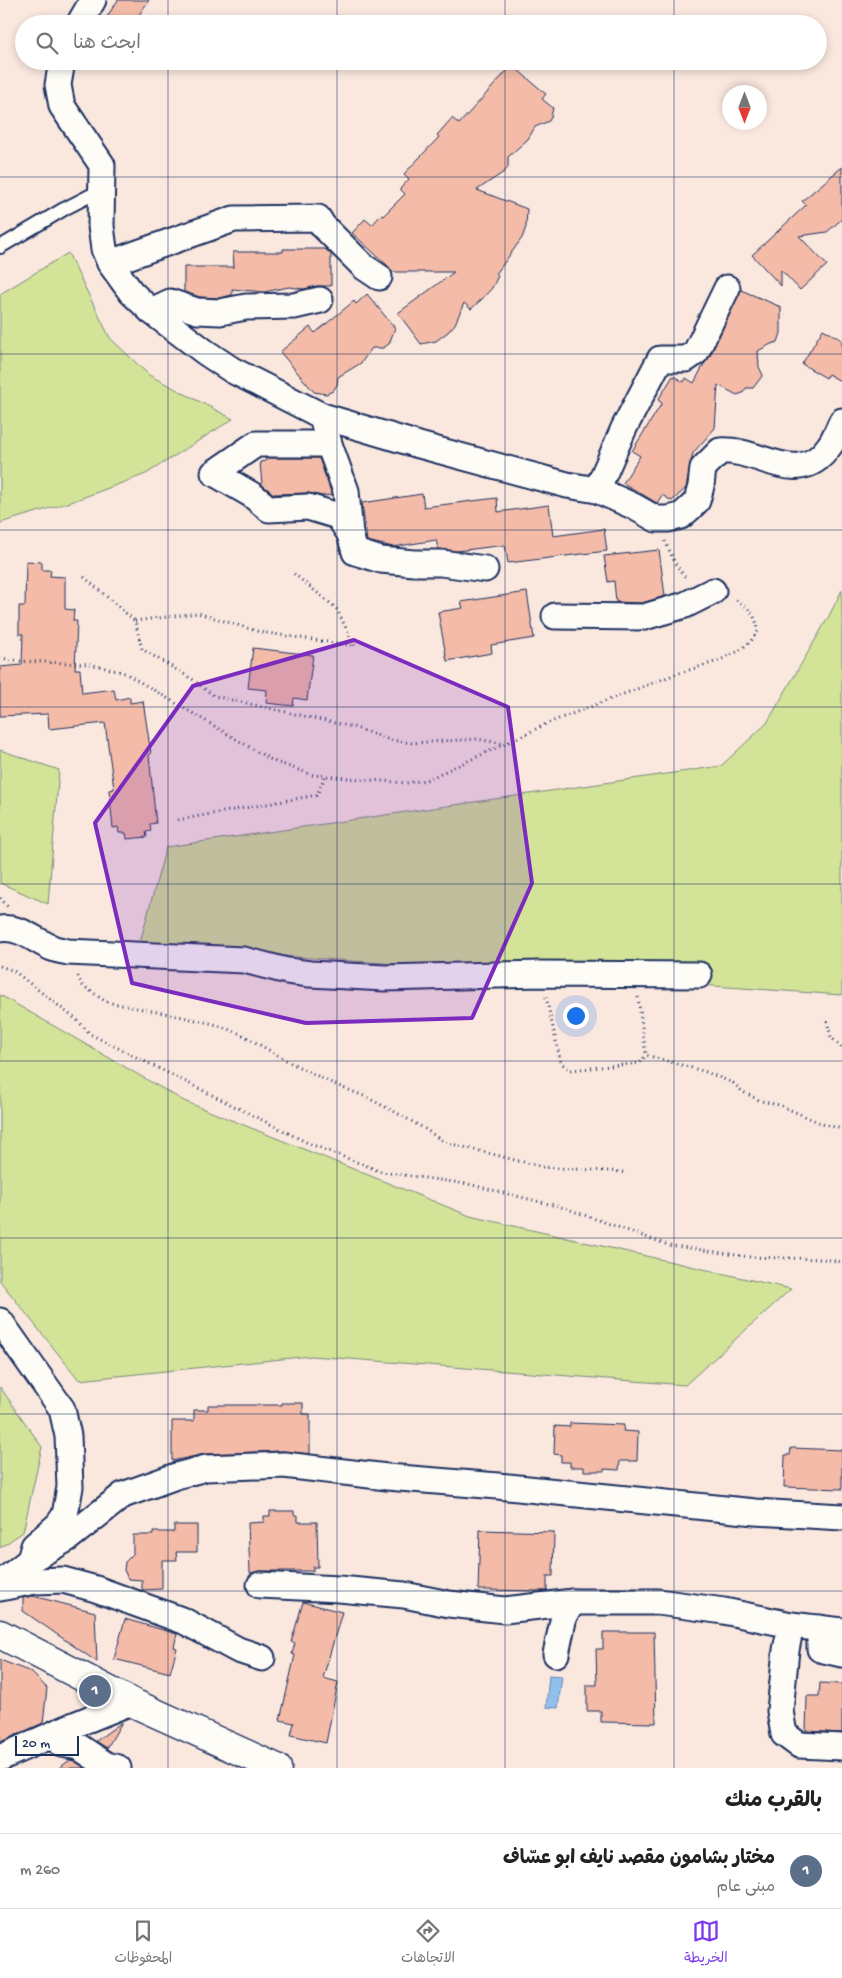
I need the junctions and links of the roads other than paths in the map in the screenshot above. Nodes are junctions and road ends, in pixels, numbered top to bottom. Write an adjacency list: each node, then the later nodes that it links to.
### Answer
1 (93, 0): 2 (street)
2 (84, 15)
3 (60, 70): 4 (street)
4 (101, 190): 5 (lane); 6 (street)
5 (0, 247)
6 (110, 263): 7 (street); 10 (street)
7 (379, 277)
8 (727, 288): 14 (street)
9 (320, 300): 10 (street)
10 (150, 311): 11 (street)
11 (322, 416): 13 (street); 14 (street)
12 (842, 421): 14 (street)
13 (329, 444): 15 (street); 15 (street)
14 (597, 490)
15 (350, 534): 16 (street)
16 (485, 569)
17 (713, 591): 18 (street)
18 (554, 616)
19 (0, 929): 20 (street)
20 (699, 974)
21 (0, 1321): 23 (street)
22 (842, 1517): 23 (street)
23 (30, 1560): 25 (street)
24 (260, 1585): 26 (street)
25 (0, 1586): 32 (street)
26 (573, 1602): 27 (street); 30 (street)
27 (791, 1625): 28 (street); 35 (street)
28 (831, 1629): 31 (street)
29 (0, 1634): 33 (main road)
30 (556, 1654)
31 (842, 1654)
32 (262, 1658)
33 (131, 1702): 34 (street); 38 (main road)
34 (58, 1732): 36 (street); 37 (street)
35 (842, 1747)
36 (0, 1758)
37 (118, 1768)
38 (277, 1768)

